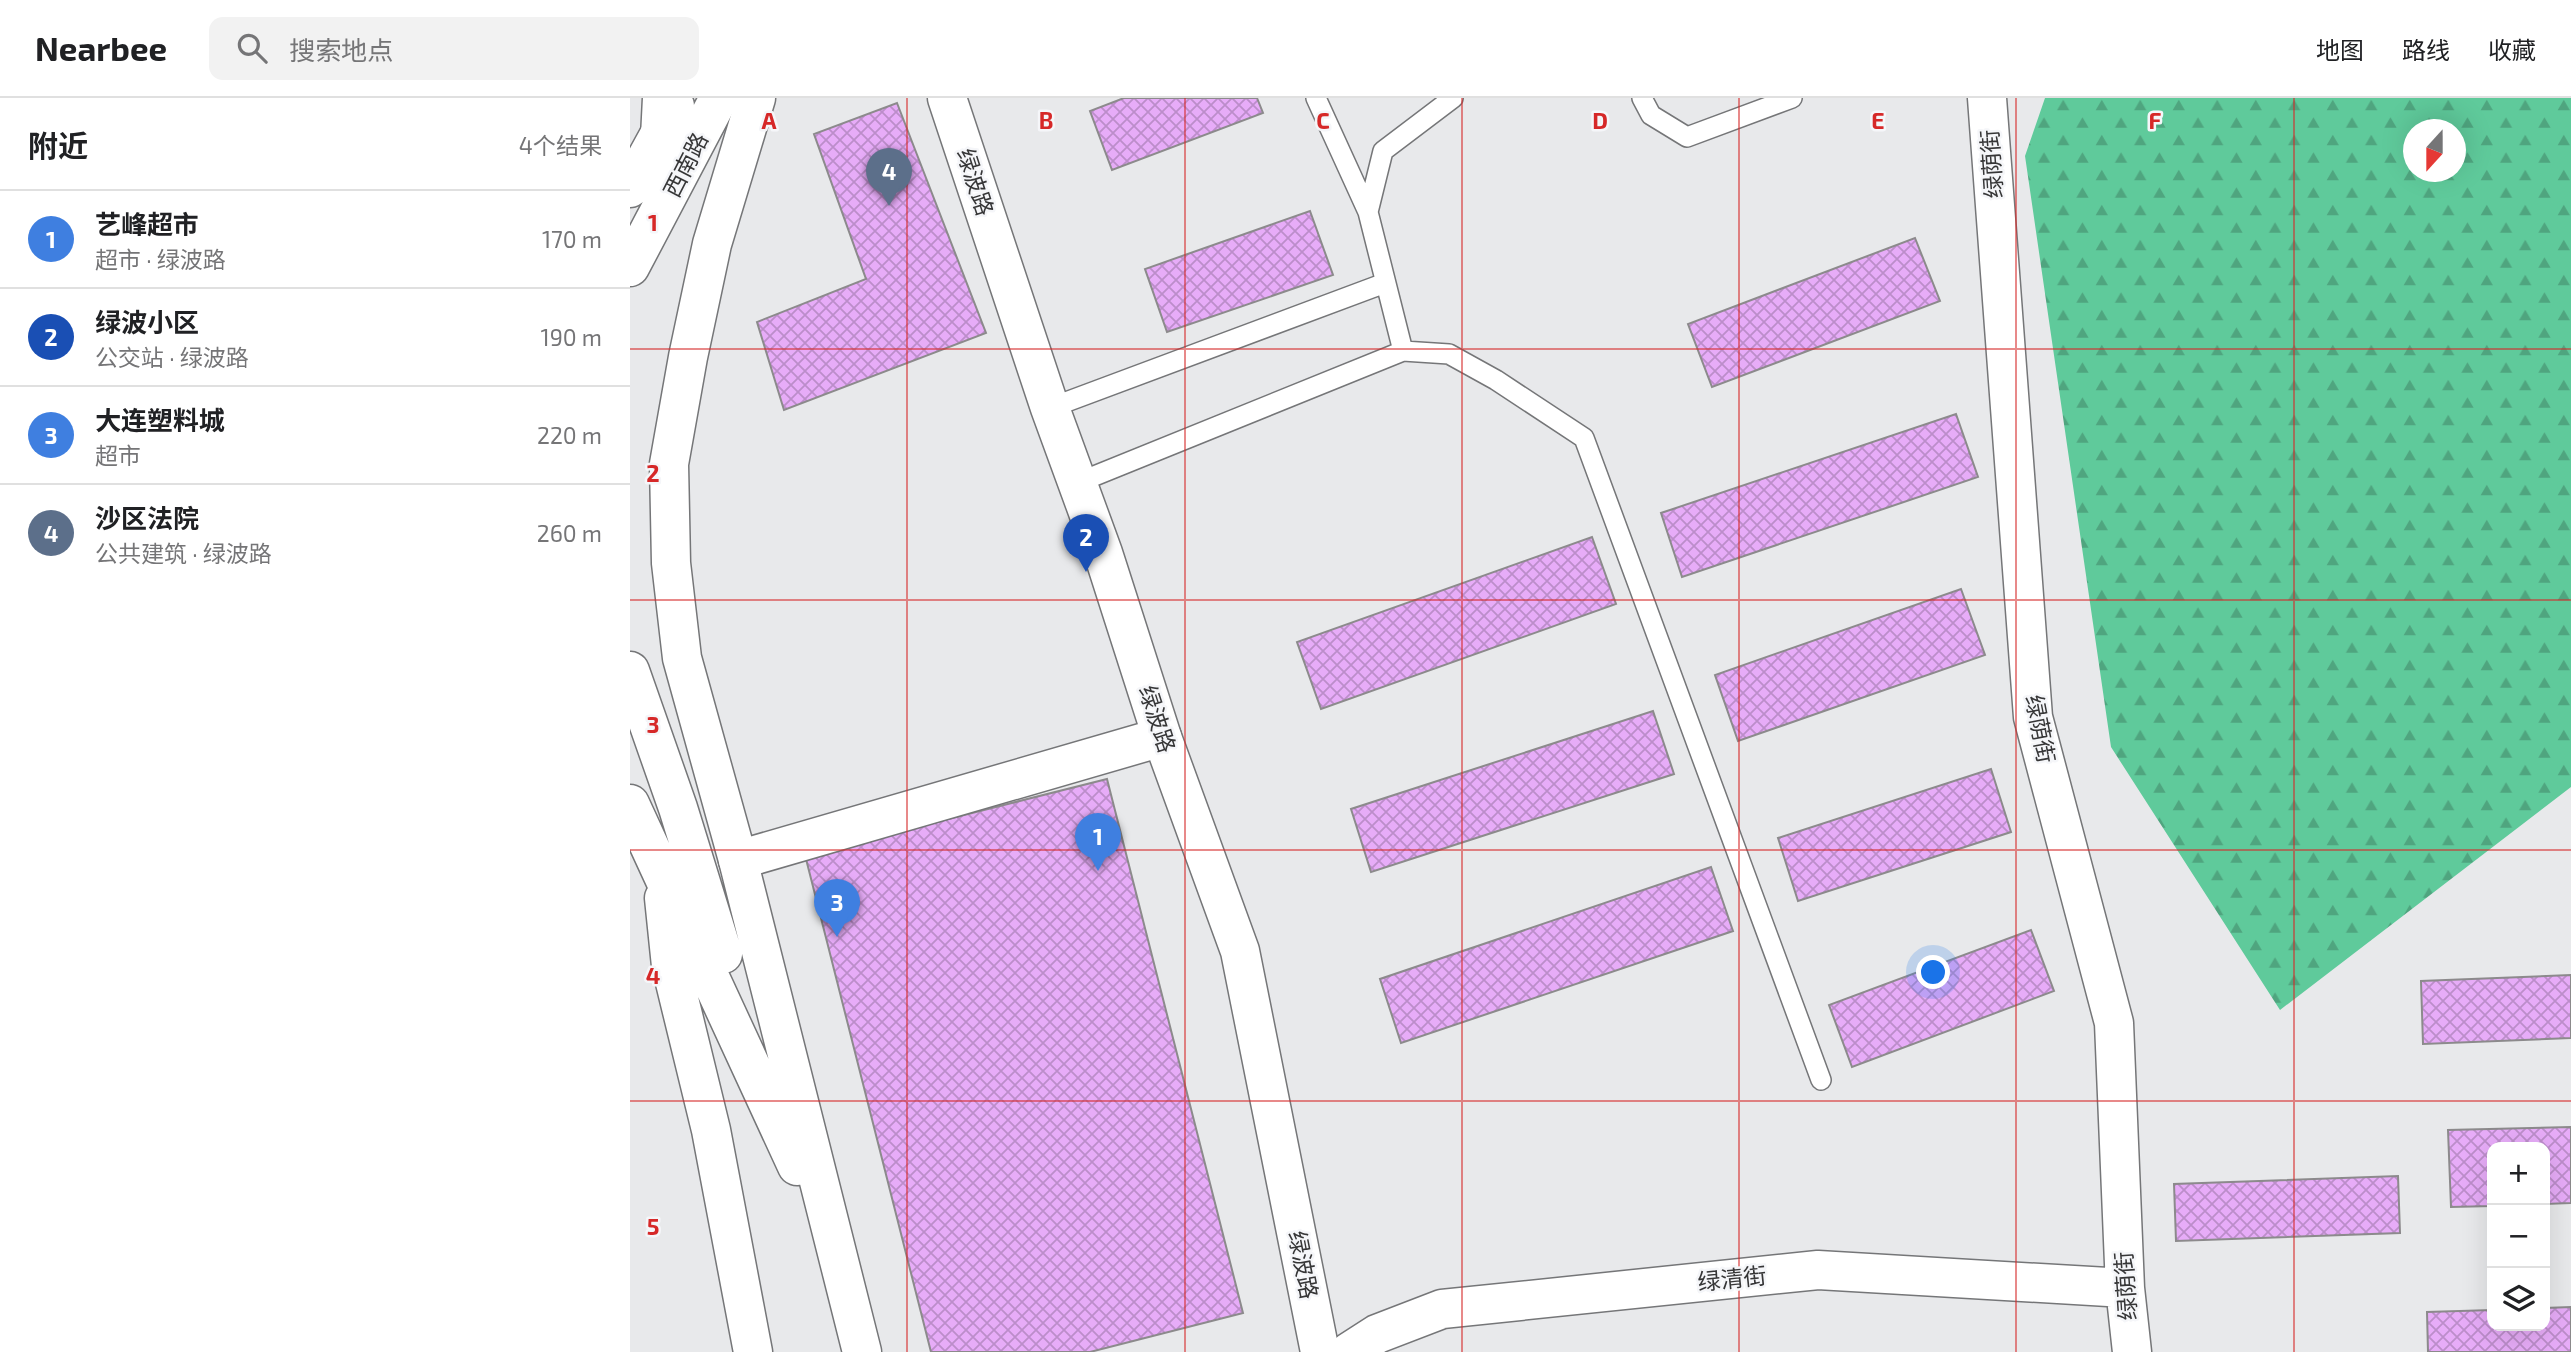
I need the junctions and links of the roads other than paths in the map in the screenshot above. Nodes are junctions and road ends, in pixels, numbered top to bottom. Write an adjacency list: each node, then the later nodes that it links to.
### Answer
1 (662, 98): 11 (main road)
2 (679, 98): 11 (main road, 西南路)
3 (719, 98): 14 (main road, 西南路)
4 (756, 98): 22 (main road)
5 (947, 98): 17 (main road, 绿波路)
6 (1316, 98): 13 (lane)
7 (1453, 98): 13 (lane)
8 (1642, 98): 9 (lane)
9 (1792, 98)
10 (1987, 98): 27 (main road, 绿荫街)
11 (660, 137): 12 (main road, 西南路)
12 (630, 188)
13 (1368, 212): 15 (lane)
14 (630, 267)
15 (1385, 283): 16 (lane); 17 (lane)
16 (1404, 351): 18 (lane); 24 (lane)
17 (1050, 408): 18 (main road, 绿波路)
18 (1077, 483): 20 (main road, 绿波路)
19 (630, 671): 25 (main road)
20 (1162, 737): 22 (main road); 30 (main road, 绿波路)
21 (630, 804): 23 (main road)
22 (738, 860): 26 (main road)
23 (663, 872): 25 (main road); 28 (main road)
24 (1821, 1080)
25 (769, 1107): 26 (main road)
26 (838, 1258): 29 (main road)
27 (2125, 1288): 31 (main road, 绿清街); 32 (main road, 绿荫街)
28 (753, 1352)
29 (862, 1352)
30 (1320, 1352)
31 (1349, 1352)
32 (2132, 1352)

